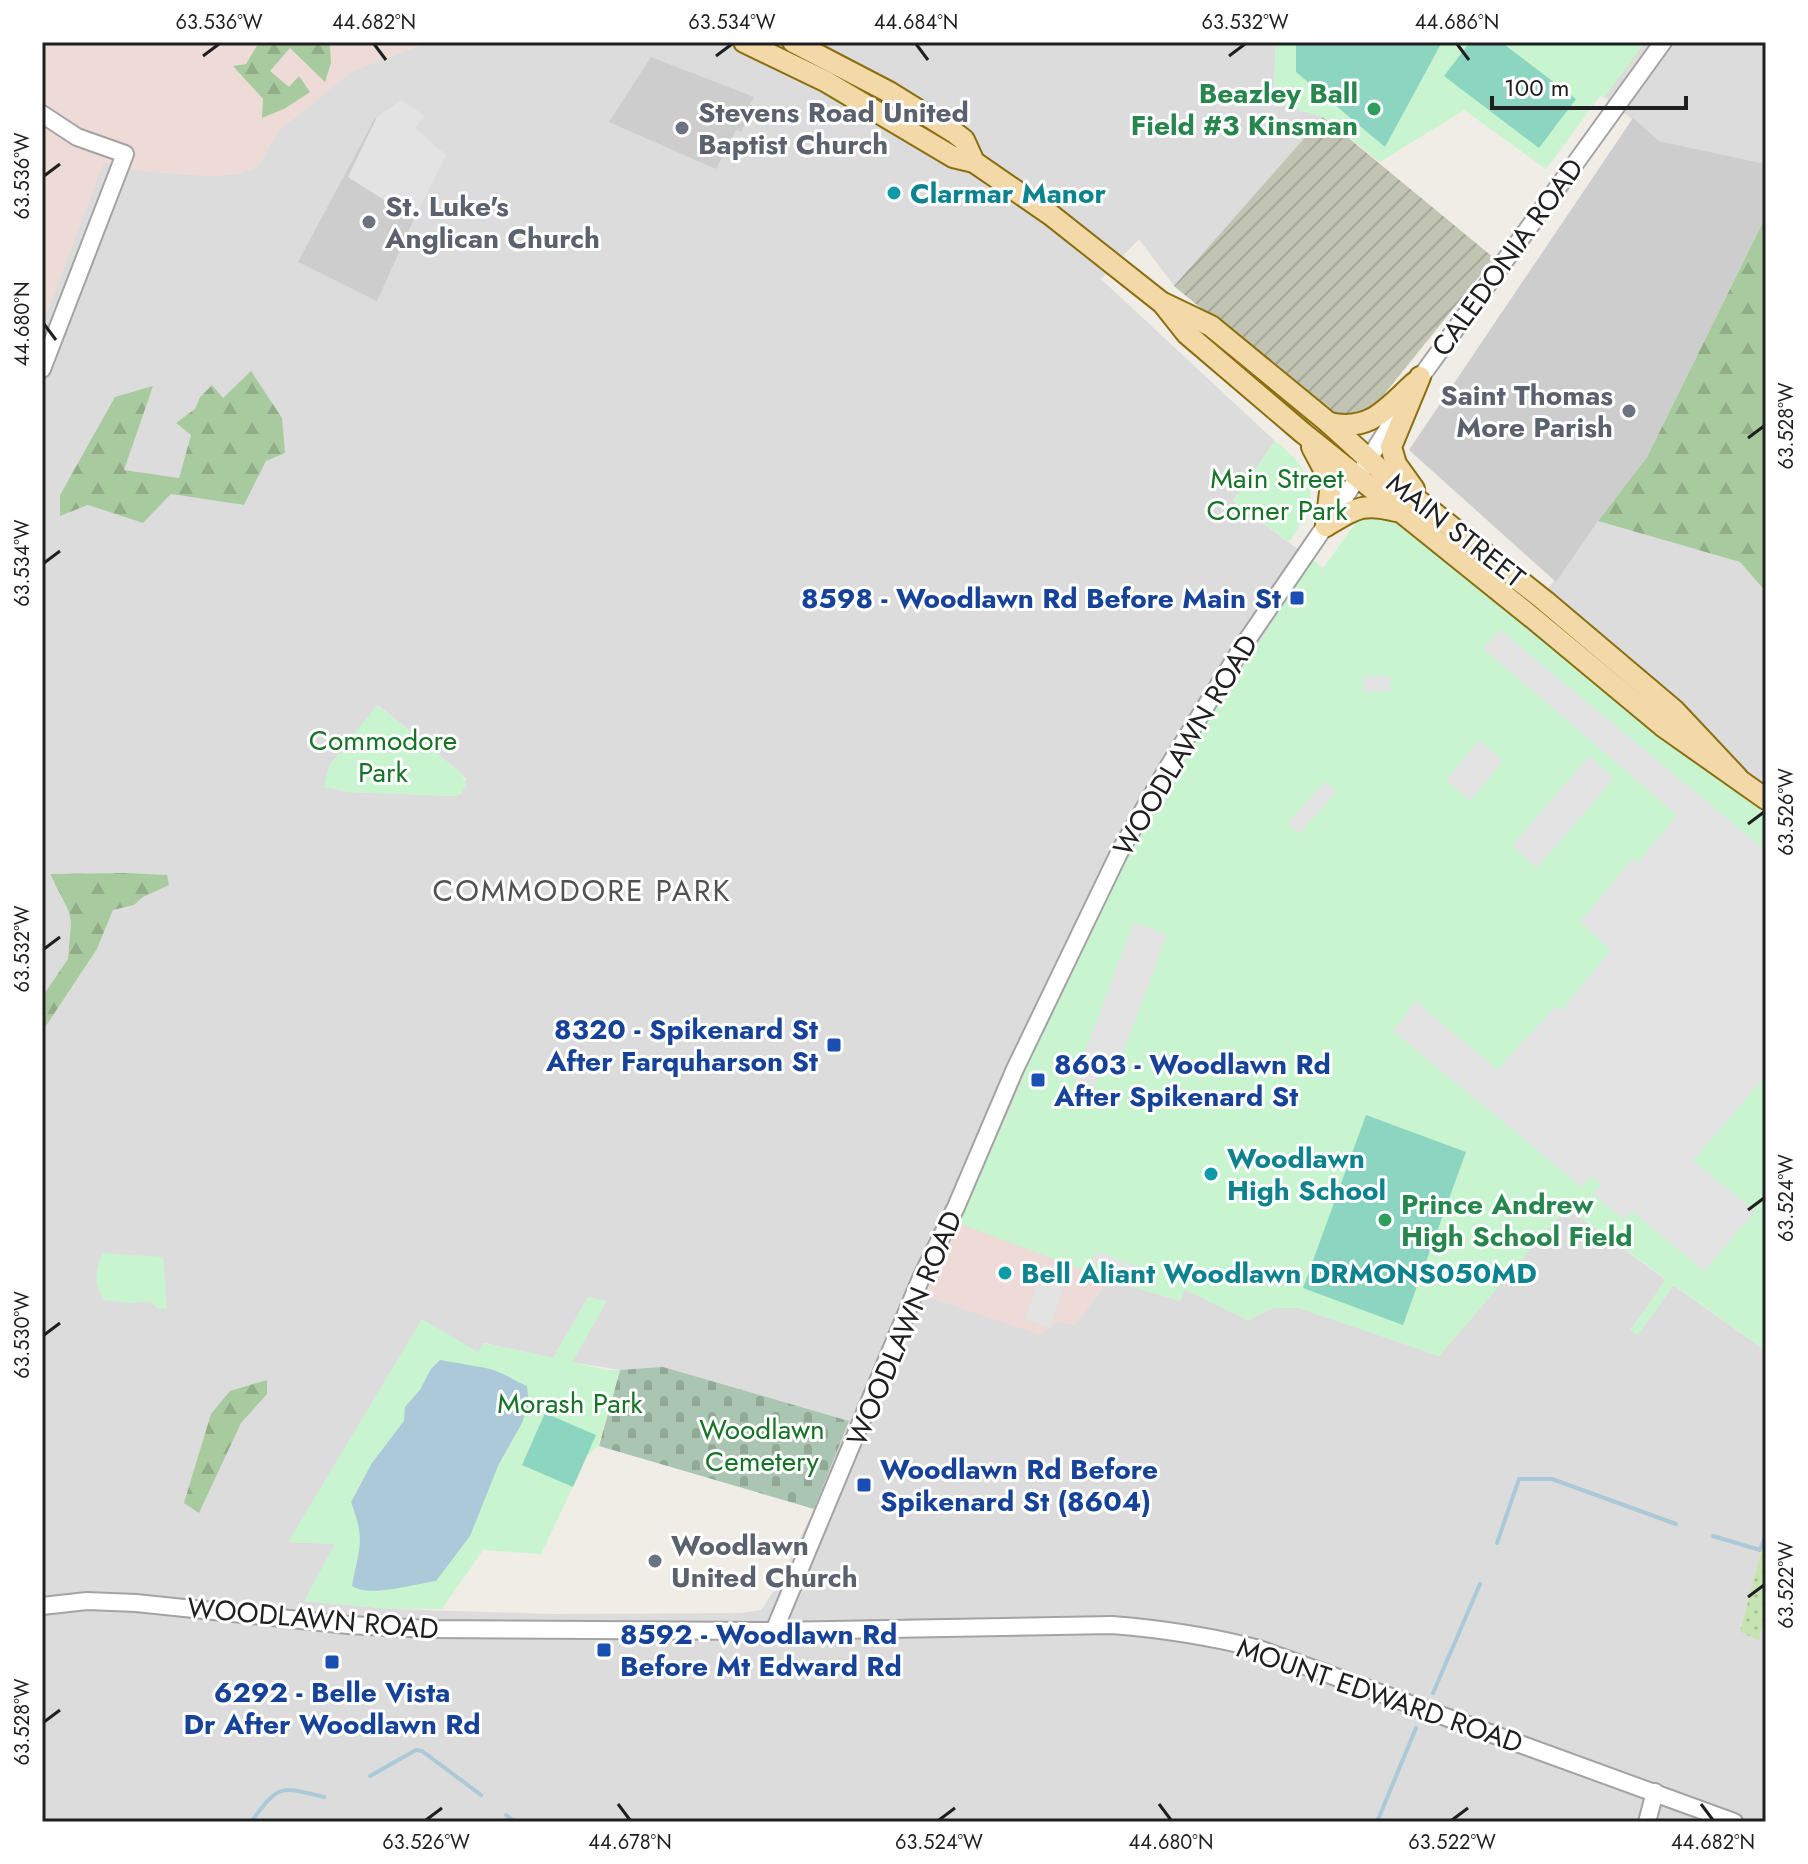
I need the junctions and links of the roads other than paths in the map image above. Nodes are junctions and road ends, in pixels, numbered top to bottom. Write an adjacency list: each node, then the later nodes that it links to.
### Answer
1 (744, 42): 5 (main road, MAIN STREET)
2 (793, 42): 5 (main road, MAIN STREET)
3 (1663, 42): 8 (street, CALEDONIA ROAD)
4 (42, 114): 7 (street)
5 (974, 162): 6 (main road, MAIN STREET)
6 (1161, 302): 9 (main road, MAIN STREET); 10 (main road, MAIN STREET)
7 (42, 369)
8 (1420, 377): 9 (main road); 11 (street, CALEDONIA ROAD); 12 (main road)
9 (1329, 423): 11 (main road, MAIN STREET)
10 (1303, 433): 11 (main road, MAIN STREET); 14 (main road)
11 (1364, 468): 12 (main road, MAIN STREET); 13 (main road, MAIN STREET); 14 (street, WOODLAWN ROAD)
12 (1431, 512): 15 (main road, MAIN STREET)
13 (1405, 514): 14 (main road); 15 (main road, MAIN STREET)
14 (1326, 526): 18 (street, WOODLAWN ROAD)
15 (1737, 777): 16 (main road, MAIN STREET)
16 (1766, 799)
17 (42, 1606): 18 (street, WOODLAWN ROAD)
18 (774, 1631): 19 (street, MOUNT EDWARD ROAD)
19 (1655, 1792): 20 (street); 21 (street, MOUNT EDWARD ROAD)
20 (1647, 1822)
21 (1734, 1822)

